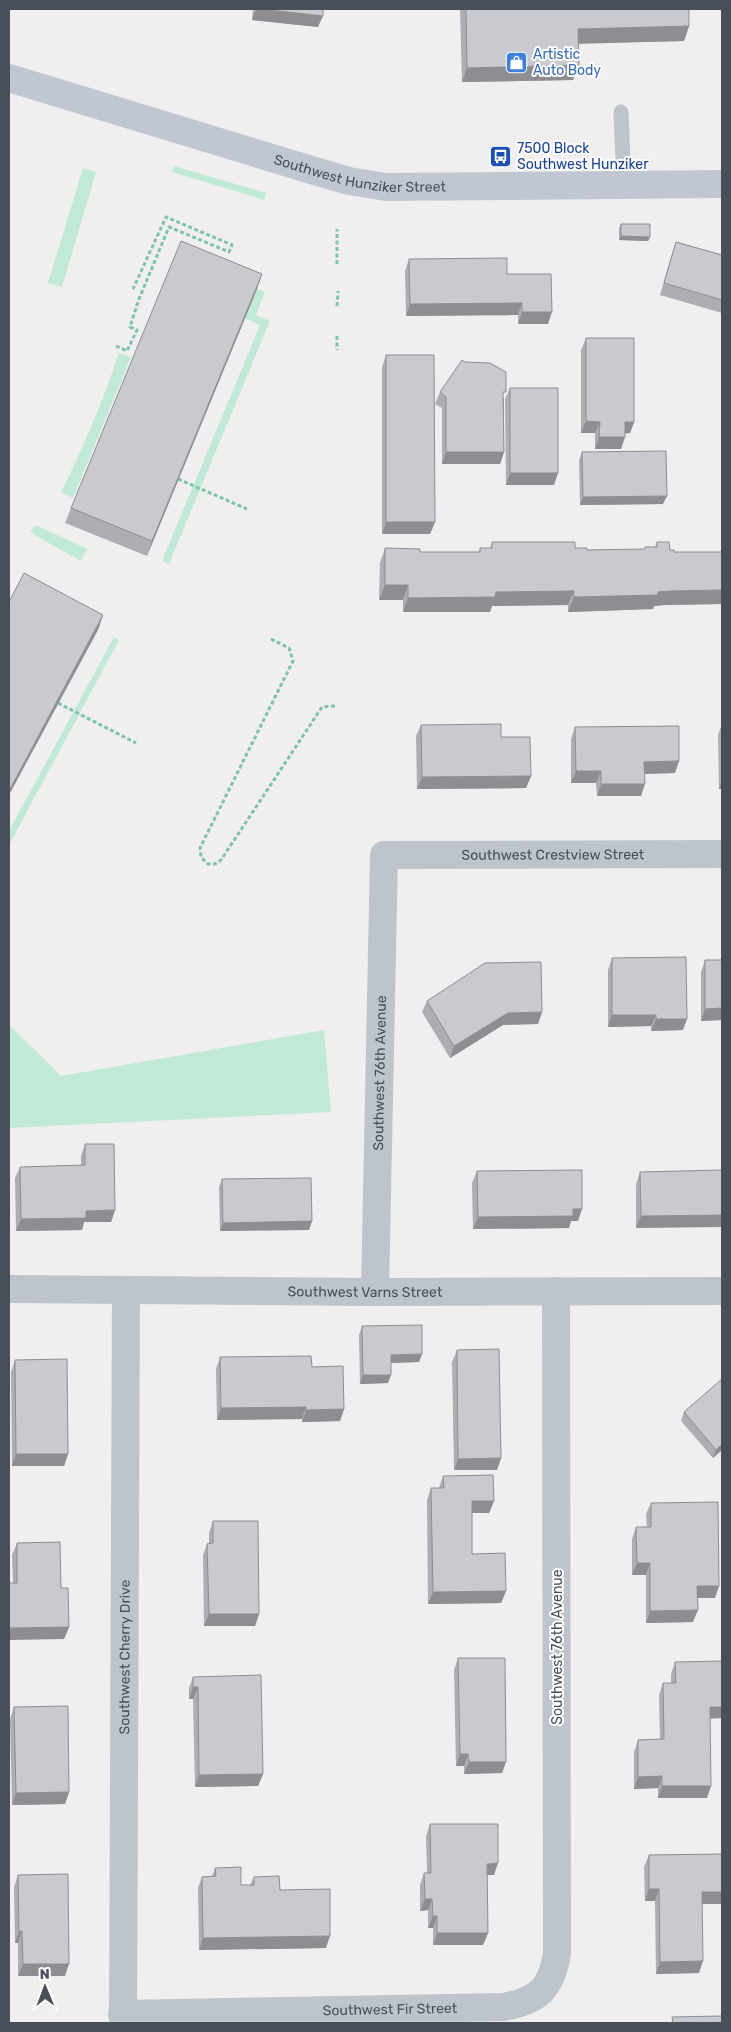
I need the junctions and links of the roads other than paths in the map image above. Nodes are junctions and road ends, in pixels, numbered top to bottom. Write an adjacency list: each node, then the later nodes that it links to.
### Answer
1 (9, 78): 3 (street, Southwest Hunziker Street)
2 (621, 112): 3 (lane)
3 (624, 184): 4 (street, Southwest Hunziker Street)
4 (722, 184)
5 (722, 854): 6 (street, Southwest Crestview Street)
6 (384, 855): 11 (street, Southwest 76th Avenue)
7 (9, 1289): 8 (street, Southwest Varns Street)
8 (126, 1291): 11 (street, Southwest Varns Street); 13 (street, Southwest Cherry Drive)
9 (556, 1291): 10 (street, Southwest Varns Street); 11 (street, Southwest Varns Street); 12 (street, Southwest 76th Avenue)
10 (722, 1291)
11 (376, 1292)
12 (535, 1997): 13 (street, Southwest Fir Street)
13 (123, 2019)

